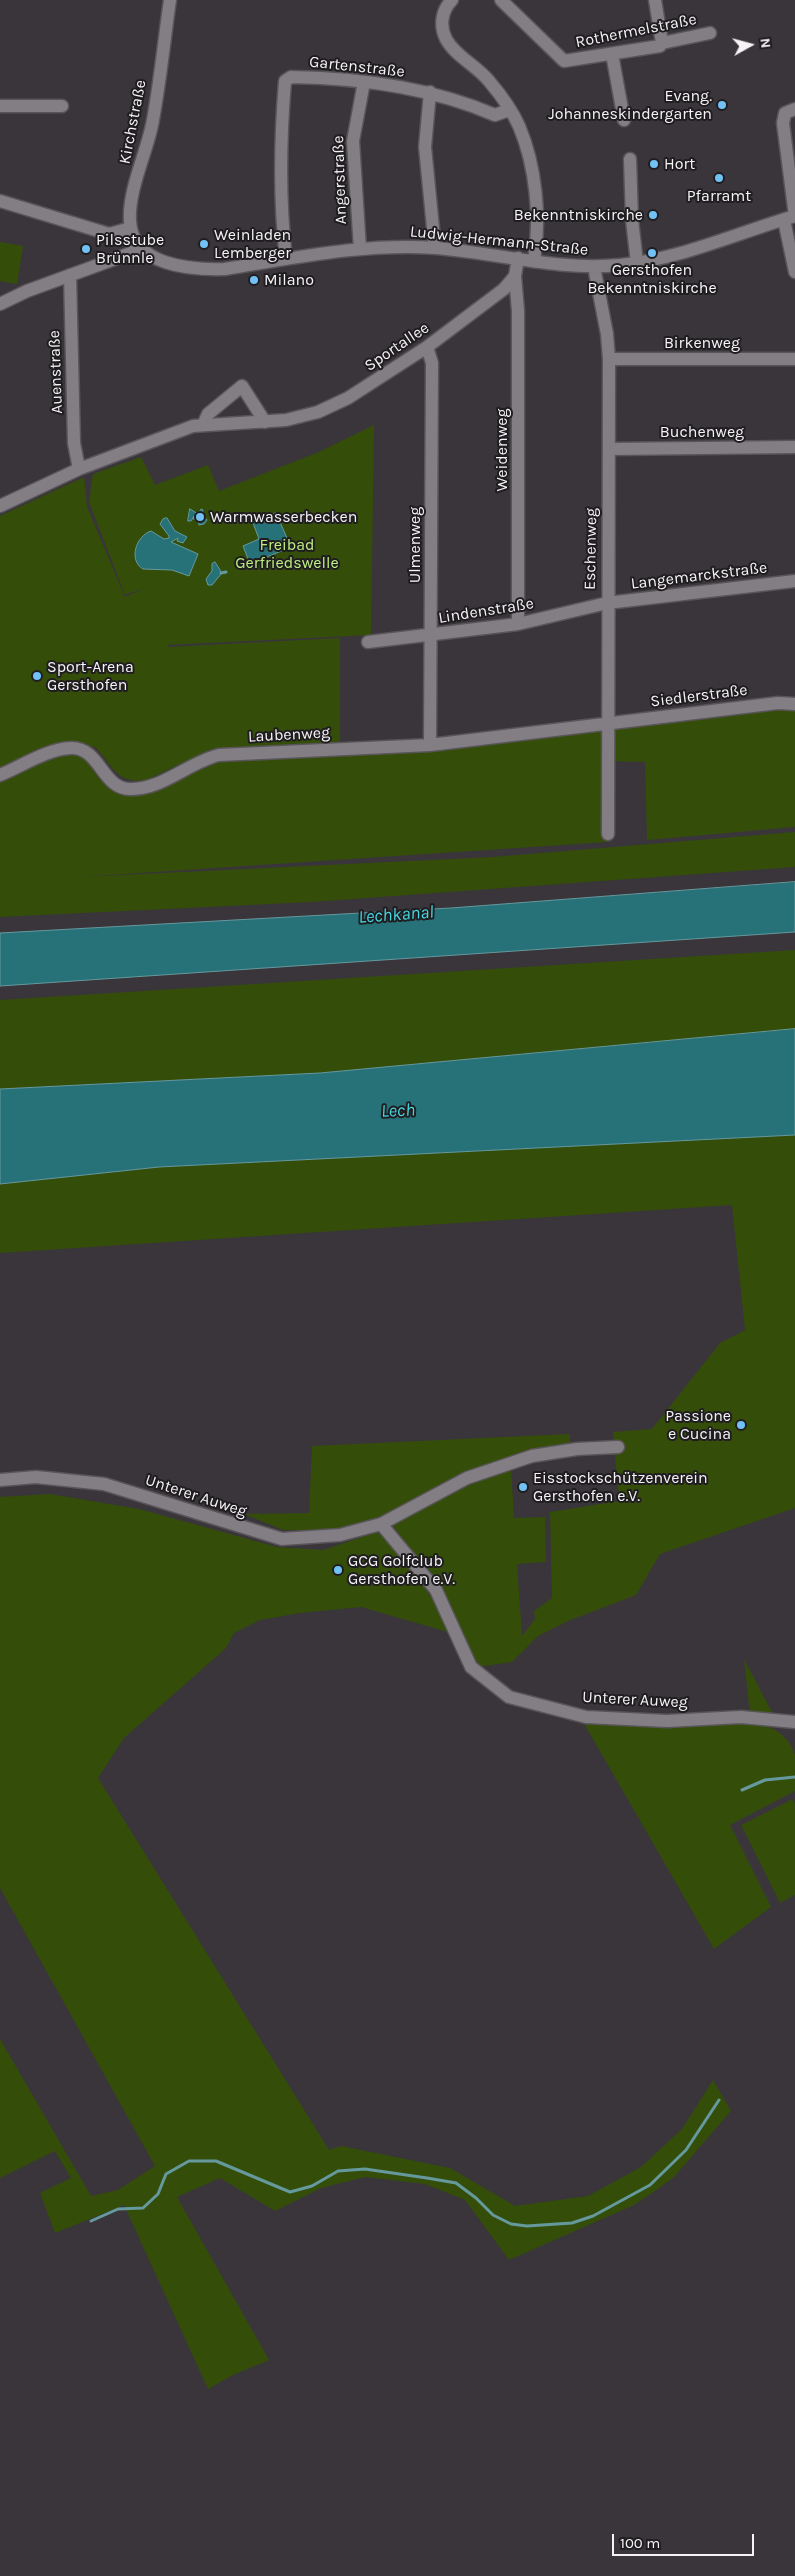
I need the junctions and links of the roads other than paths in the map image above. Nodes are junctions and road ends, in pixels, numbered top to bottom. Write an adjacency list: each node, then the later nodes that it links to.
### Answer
1 (170, 0): 18 (street, Kirchstraße)
2 (452, 0): 13 (street)
3 (501, 0): 7 (street, Rothermelstraße)
4 (655, 0): 6 (street)
5 (710, 33): 6 (street, Rothermelstraße)
6 (662, 43): 7 (street, Rothermelstraße)
7 (612, 54): 14 (street)
8 (364, 82): 9 (street, Gartenstraße); 21 (street, Angerstraße); 23 (street, Gartenstraße)
9 (430, 92): 13 (street, Gartenstraße); 20 (street)
10 (0, 106): 11 (street)
11 (62, 106)
12 (795, 109): 17 (street)
13 (509, 110): 24 (street)
14 (624, 120)
15 (630, 159): 25 (street)
16 (0, 201): 18 (street)
17 (791, 217): 25 (street, Ludwig-Hermann-Straße); 27 (street)
18 (131, 228): 19 (street, Kirchstraße)
19 (140, 247): 23 (street, Ludwig-Hermann-Straße); 28 (street)
20 (435, 248): 21 (street, Ludwig-Hermann-Straße); 22 (street, Ludwig-Hermann-Straße)
21 (360, 249): 23 (street, Ludwig-Hermann-Straße)
22 (518, 258): 24 (street, Ludwig-Hermann-Straße); 29 (street)
23 (286, 259)
24 (534, 261): 26 (street, Ludwig-Hermann-Straße)
25 (637, 263): 26 (street, Ludwig-Hermann-Straße)
26 (594, 267): 33 (street, Eschenweg)
27 (795, 272)
28 (70, 275): 30 (street); 38 (street, Auenstraße)
29 (514, 276): 31 (street, Sportallee); 42 (street, Weidenweg)
30 (0, 304)
31 (427, 347): 34 (street, Sportallee); 43 (street, Ulmenweg)
32 (795, 358): 33 (street, Birkenweg)
33 (609, 359): 36 (street, Eschenweg)
34 (265, 422): 35 (street, Sportallee); 35 (street)
35 (203, 425): 38 (street, Sportallee)
36 (609, 448): 37 (street, Buchenweg); 41 (street, Eschenweg)
37 (795, 448)
38 (79, 469): 39 (street, Sportallee)
39 (0, 506)
40 (795, 581): 41 (street, Langemarckstraße)
41 (607, 603): 42 (street, Lindenstraße); 46 (street, Eschenweg)
42 (518, 624): 43 (street, Lindenstraße)
43 (431, 636): 44 (street, Lindenstraße); 47 (street, Ulmenweg)
44 (368, 642)
45 (795, 704): 46 (street, Siedlerstraße)
46 (607, 724): 47 (street, Laubenweg); 49 (street, Eschenweg)
47 (430, 745): 48 (street, Laubenweg)
48 (0, 775)
49 (608, 834)
50 (618, 1447): 52 (street, Unterer Auweg)
51 (0, 1480): 52 (street, Unterer Auweg)
52 (381, 1524): 53 (street, Unterer Auweg)
53 (795, 1722)

